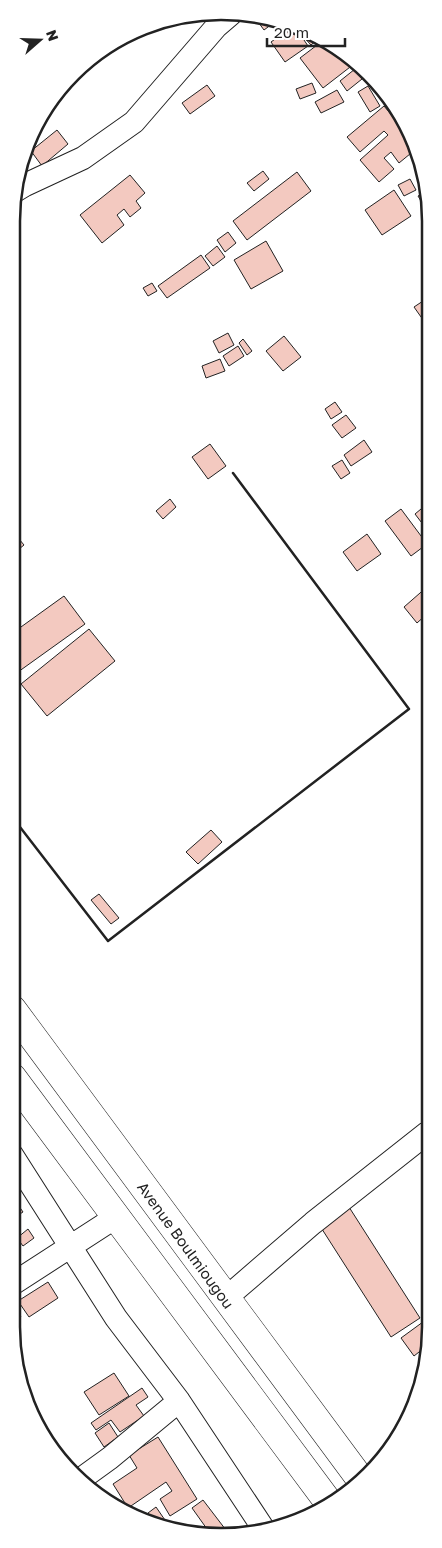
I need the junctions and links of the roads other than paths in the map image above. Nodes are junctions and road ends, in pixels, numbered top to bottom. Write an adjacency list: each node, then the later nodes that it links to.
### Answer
1 (224, 20): 2 (street)
2 (23, 187)
3 (20, 1019): 10 (highway, Avenue Boulmiougou)
4 (20, 1088): 7 (highway)
5 (422, 1137): 10 (street)
6 (20, 1168): 8 (street)
7 (116, 1217): 8 (street); 14 (highway)
8 (68, 1246): 9 (street); 11 (street)
9 (20, 1279)
10 (226, 1298): 13 (highway, Avenue Boulmiougou)
11 (179, 1401): 12 (street); 15 (street)
12 (85, 1475)
13 (357, 1475)
14 (326, 1499)
15 (261, 1524)

